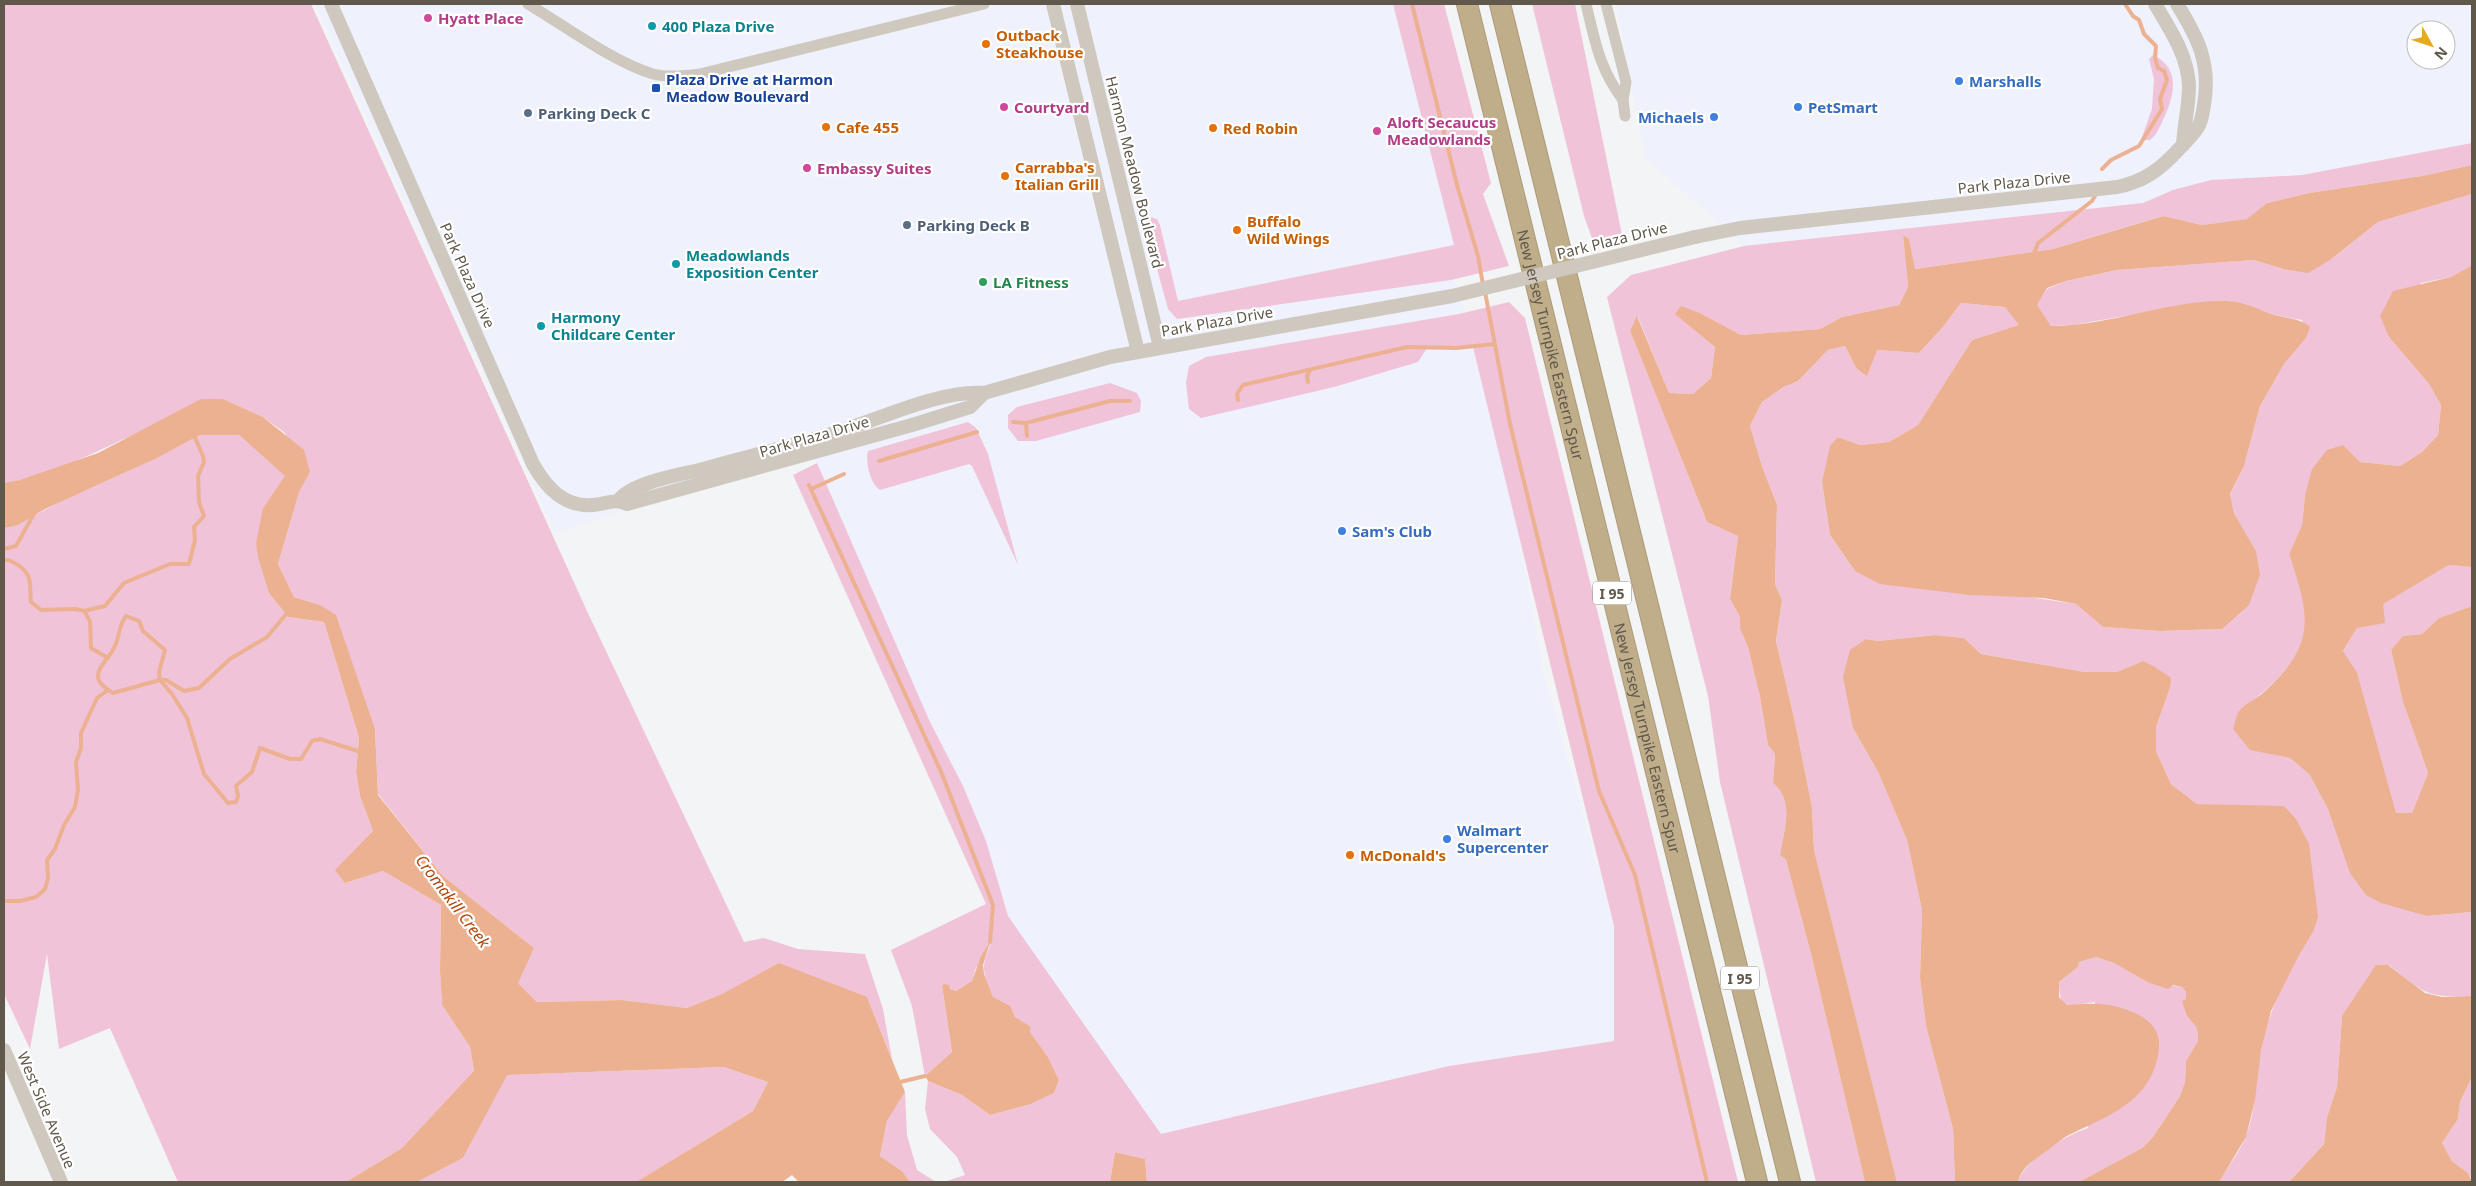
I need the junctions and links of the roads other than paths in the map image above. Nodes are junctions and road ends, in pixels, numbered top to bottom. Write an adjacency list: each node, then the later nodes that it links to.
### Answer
1 (331, 4): 20 (street, Park Plaza Drive)
2 (528, 4): 3 (street)
3 (984, 4)
4 (1053, 4): 16 (street)
5 (1077, 4): 15 (street, Harmon Meadow Boulevard)
6 (1468, 4): 23 (highway, New Jersey Turnpike Eastern Spur / I 95)
7 (1500, 4): 24 (highway, I 95)
8 (1586, 4): 12 (street)
9 (1606, 4): 12 (street)
10 (2155, 4): 14 (street)
11 (2177, 4): 14 (street, Park Plaza Drive)
12 (1623, 100): 13 (street)
13 (1625, 116)
14 (2183, 145): 15 (street, Park Plaza Drive, bridge)
15 (1160, 348): 16 (street, Park Plaza Drive)
16 (1138, 352): 17 (street, Park Plaza Drive)
17 (984, 392): 18 (street, Park Plaza Drive); 19 (street, Park Plaza Drive)
18 (840, 431): 19 (street); 20 (street, Park Plaza Drive)
19 (847, 444): 20 (street, Park Plaza Drive)
20 (619, 500)
21 (4, 1050): 22 (street, West Side Avenue)
22 (61, 1182)
23 (1757, 1182)
24 (1790, 1182)

